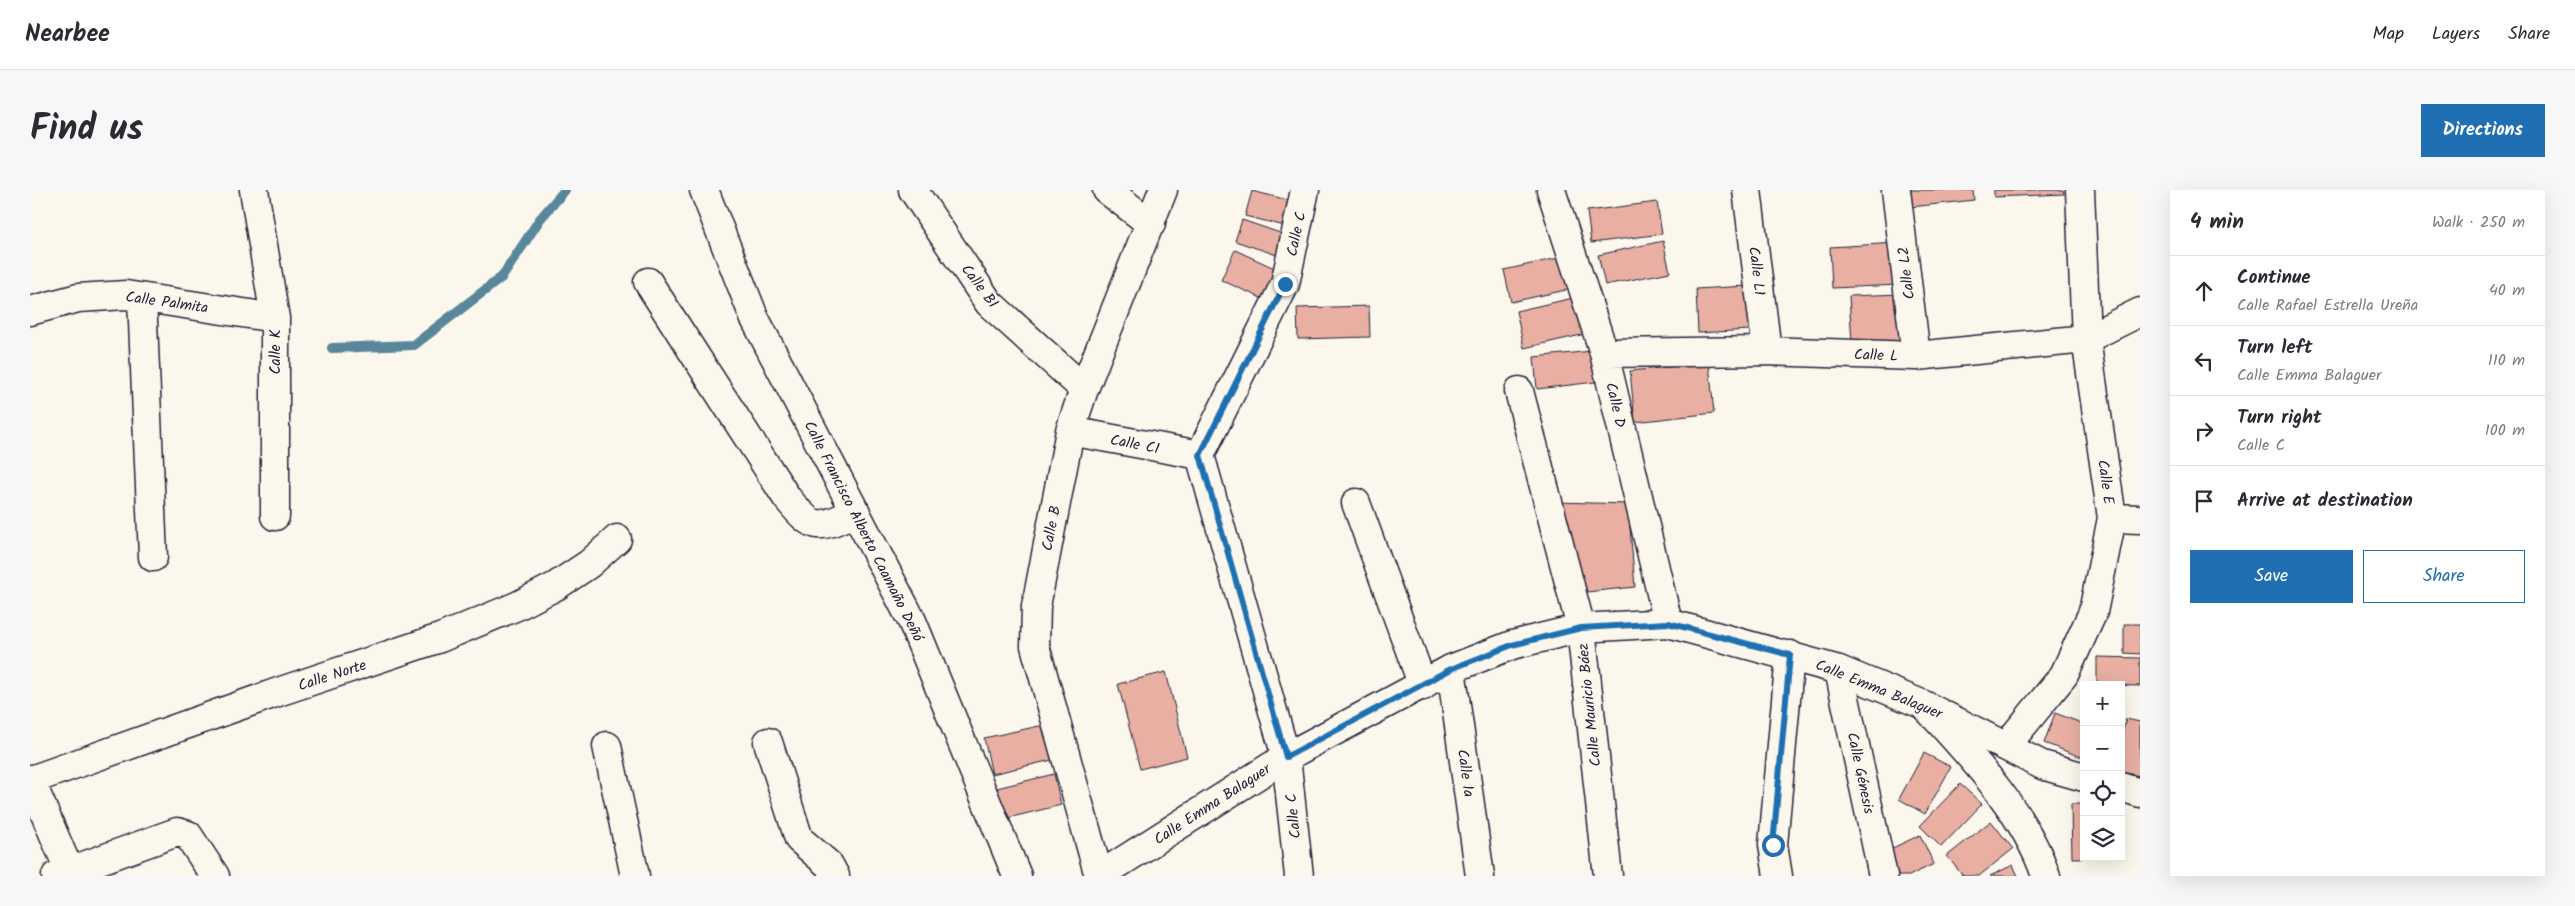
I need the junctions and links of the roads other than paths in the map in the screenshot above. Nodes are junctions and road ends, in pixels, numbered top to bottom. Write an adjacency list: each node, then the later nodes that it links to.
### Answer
1 (254, 190): 16 (street, Calle K)
2 (704, 190): 26 (street, Calle Francisco Alberto Caamaño Deñó)
3 (913, 190): 21 (street, Calle B1)
4 (1107, 190): 11 (street)
5 (1163, 190): 11 (street, Calle B)
6 (1305, 190): 24 (street, Calle C)
7 (1551, 190): 19 (street, Calle D)
8 (1747, 190): 18 (street, Calle L1)
9 (1896, 190): 20 (street, Calle L2)
10 (2080, 190): 17 (street, Calle E)
11 (1151, 224): 21 (street, Calle B)
12 (648, 282): 26 (street)
13 (142, 298): 14 (street, Calle Palmita); 16 (street, Calle Palmita); 31 (street)
14 (30, 311)
15 (2140, 312): 17 (street, Calle L)
16 (275, 318): 27 (street, Calle K)
17 (2086, 339): 20 (street, Calle L); 28 (street, Calle E)
18 (1767, 351): 19 (street, Calle L); 20 (street, Calle L)
19 (1604, 353): 32 (street, Calle D)
20 (1916, 356)
21 (1084, 389): 23 (street, Calle B)
22 (1519, 391): 33 (street, Calle Mauricio Báez)
23 (1070, 431): 24 (street, Calle C1); 52 (street, Calle B)
24 (1200, 455): 42 (street, Calle C)
25 (1356, 503): 37 (street)
26 (856, 512): 51 (street, Calle Francisco Alberto Caamaño Deñó)
27 (275, 516)
28 (2112, 518): 29 (street); 41 (street, Calle E)
29 (2140, 520)
30 (617, 539): 44 (street, Calle Norte)
31 (153, 557)
32 (1668, 623): 33 (street, Calle Emma Balaguer); 34 (street, Calle Emma Balaguer)
33 (1581, 628): 35 (street, Calle Emma Balaguer); 55 (street, Calle Mauricio Báez)
34 (1790, 655): 36 (street, Calle Emma Balaguer); 56 (street)
35 (1451, 669): 37 (street, Calle Emma Balaguer); 54 (street, Calle 1a)
36 (1839, 670): 38 (street, Calle Emma Balaguer); 57 (street, Calle Génesis)
37 (1423, 686): 42 (street, Calle Emma Balaguer)
38 (1924, 705): 41 (street, Calle Emma Balaguer); 58 (street)
39 (768, 742): 50 (street)
40 (606, 746): 49 (street)
41 (2006, 746): 43 (street, Calle Emma Balaguer)
42 (1286, 757): 52 (street, Calle Emma Balaguer); 53 (street, Calle C)
43 (2080, 775)
44 (30, 779): 47 (street)
45 (2125, 788): 46 (street)
46 (2140, 793)
47 (62, 873): 48 (street)
48 (215, 876)
49 (635, 876)
50 (835, 876)
51 (1017, 876)
52 (1099, 876)
53 (1299, 876)
54 (1480, 876)
55 (1608, 876)
56 (1778, 876)
57 (1884, 876)
58 (2046, 876)

